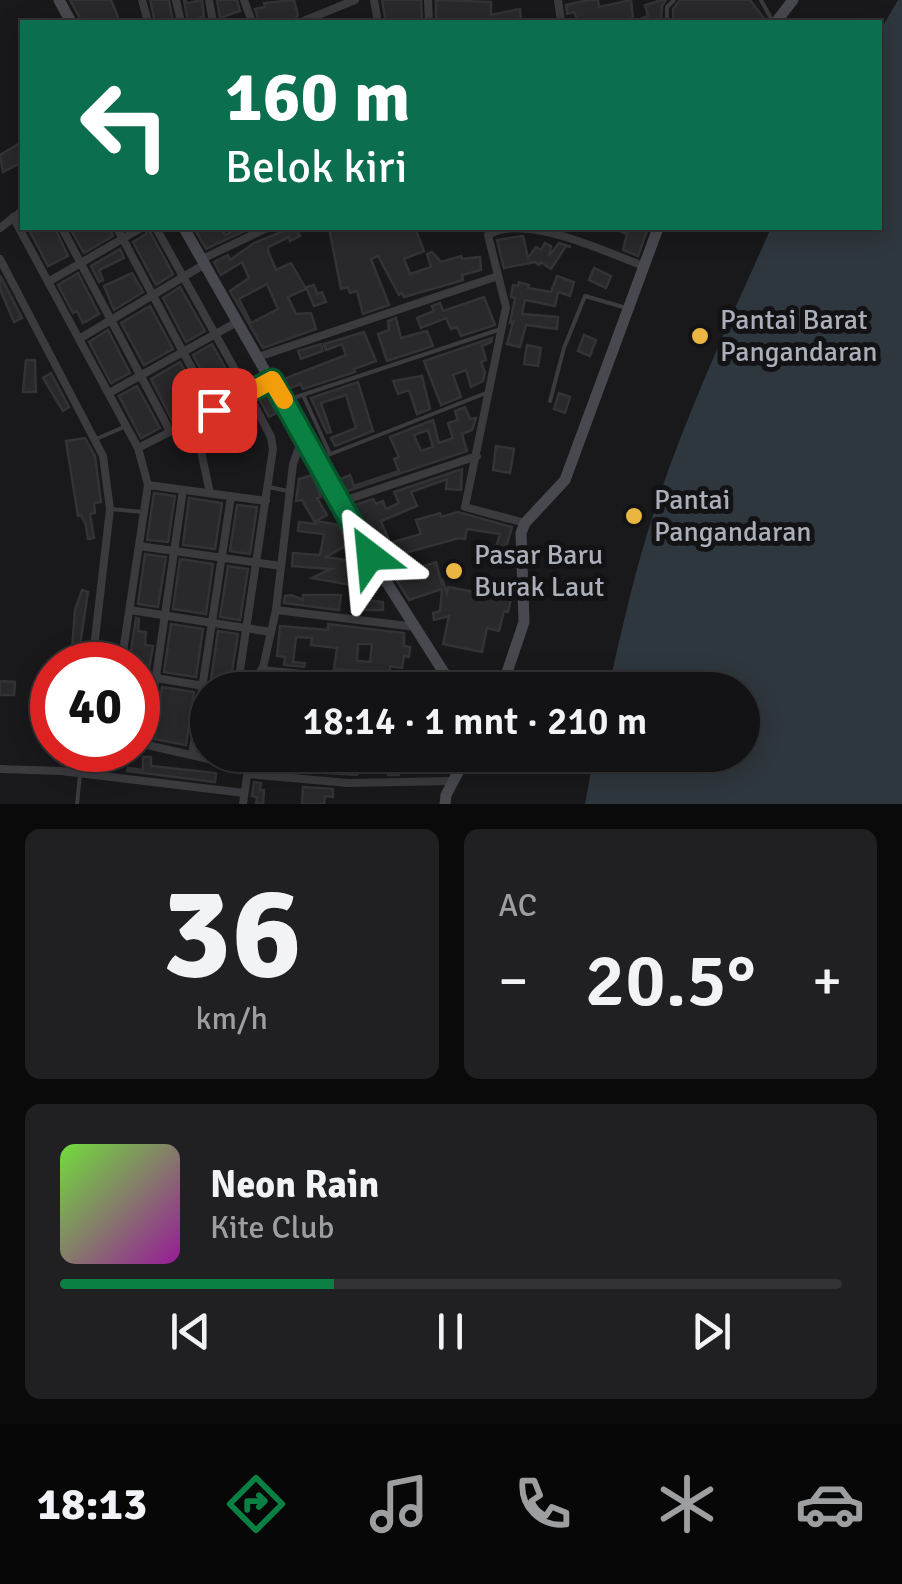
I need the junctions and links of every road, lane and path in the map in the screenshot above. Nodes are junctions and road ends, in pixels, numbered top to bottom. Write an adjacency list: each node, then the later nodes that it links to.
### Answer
1 (323, 0): 4 (street)
2 (355, 0): 4 (street)
3 (793, 0): 6 (street)
4 (327, 12): 5 (street)
5 (305, 20)
6 (777, 20)
7 (20, 212): 8 (street)
8 (13, 217): 9 (street); 24 (street)
9 (0, 228)
10 (63, 230): 19 (street)
11 (118, 230): 17 (street)
12 (137, 230): 17 (street)
13 (157, 230): 22 (street)
14 (185, 230): 20 (street)
15 (263, 230): 20 (street)
16 (657, 230): 21 (street)
17 (123, 238): 19 (street); 25 (street)
18 (0, 260): 47 (street)
19 (80, 262): 24 (street); 27 (street)
20 (204, 262): 22 (street); 28 (street)
21 (644, 266): 23 (street); 26 (street)
22 (184, 276): 25 (street); 30 (street)
23 (498, 276): 29 (street); 33 (street)
24 (48, 282): 31 (street)
25 (152, 295): 27 (street); 32 (street)
26 (628, 309): 41 (lane); 62 (street)
27 (110, 320): 31 (street); 34 (street)
28 (237, 322): 30 (street); 33 (street)
29 (502, 328): 36 (street); 39 (lane)
30 (216, 334): 32 (street); 38 (street)
31 (79, 339): 37 (street)
32 (181, 353): 34 (street); 42 (street)
33 (258, 357): 35 (street)
34 (140, 376): 37 (street); 45 (street)
35 (272, 380): 38 (street); 40 (street)
36 (490, 392): 49 (lane); 50 (street)
37 (109, 393): 44 (street)
38 (248, 393): 42 (street); 53 (street)
39 (303, 394): 40 (lane); 49 (lane)
40 (284, 401): 46 (street)
41 (550, 401)
42 (214, 410): 43 (street)
43 (194, 419): 45 (street); 56 (street)
44 (126, 426): 47 (lane); 48 (street)
45 (170, 431): 48 (street)
46 (304, 436): 51 (street); 55 (street)
47 (96, 439): 60 (street)
48 (138, 448): 52 (street)
49 (330, 454): 51 (lane)
50 (477, 456): 59 (street); 62 (street)
51 (317, 459): 59 (street)
52 (148, 485): 54 (street); 61 (street)
53 (268, 487): 55 (lane); 58 (street)
54 (183, 490): 56 (street); 64 (street)
55 (289, 491): 67 (street)
56 (210, 494): 57 (street)
57 (231, 496): 58 (street); 65 (street)
58 (266, 501): 66 (street)
59 (340, 502): 72 (street)
60 (110, 509): 61 (lane); 75 (street)
61 (144, 512): 63 (street)
62 (526, 523): 83 (street)
63 (140, 546): 64 (street); 68 (street)
64 (174, 551): 65 (street); 70 (street)
65 (221, 559): 66 (street); 71 (street)
66 (256, 562): 67 (street); 73 (street)
67 (282, 566): 69 (street)
68 (130, 610): 70 (street); 76 (street)
69 (276, 610): 72 (street); 74 (street)
70 (164, 615): 71 (street); 77 (street)
71 (211, 622): 73 (street); 79 (street)
72 (416, 627): 82 (street)
73 (246, 628): 74 (street); 80 (street)
74 (271, 632): 78 (street)
75 (95, 642)
76 (124, 642)
77 (160, 651)
78 (262, 670): 81 (street)
79 (204, 672)
80 (240, 672)
81 (276, 672)
82 (444, 672)
83 (507, 672)
84 (160, 678): 85 (street)
85 (190, 682)
86 (160, 748): 87 (street)
87 (190, 755)
88 (0, 768): 92 (street)
89 (247, 772): 94 (street)
90 (256, 772): 93 (street)
91 (457, 772): 93 (street)
92 (80, 773): 94 (street); 95 (lane)
93 (452, 781): 97 (street)
94 (244, 793): 96 (street)
95 (77, 804)
96 (242, 804)
97 (445, 804)

